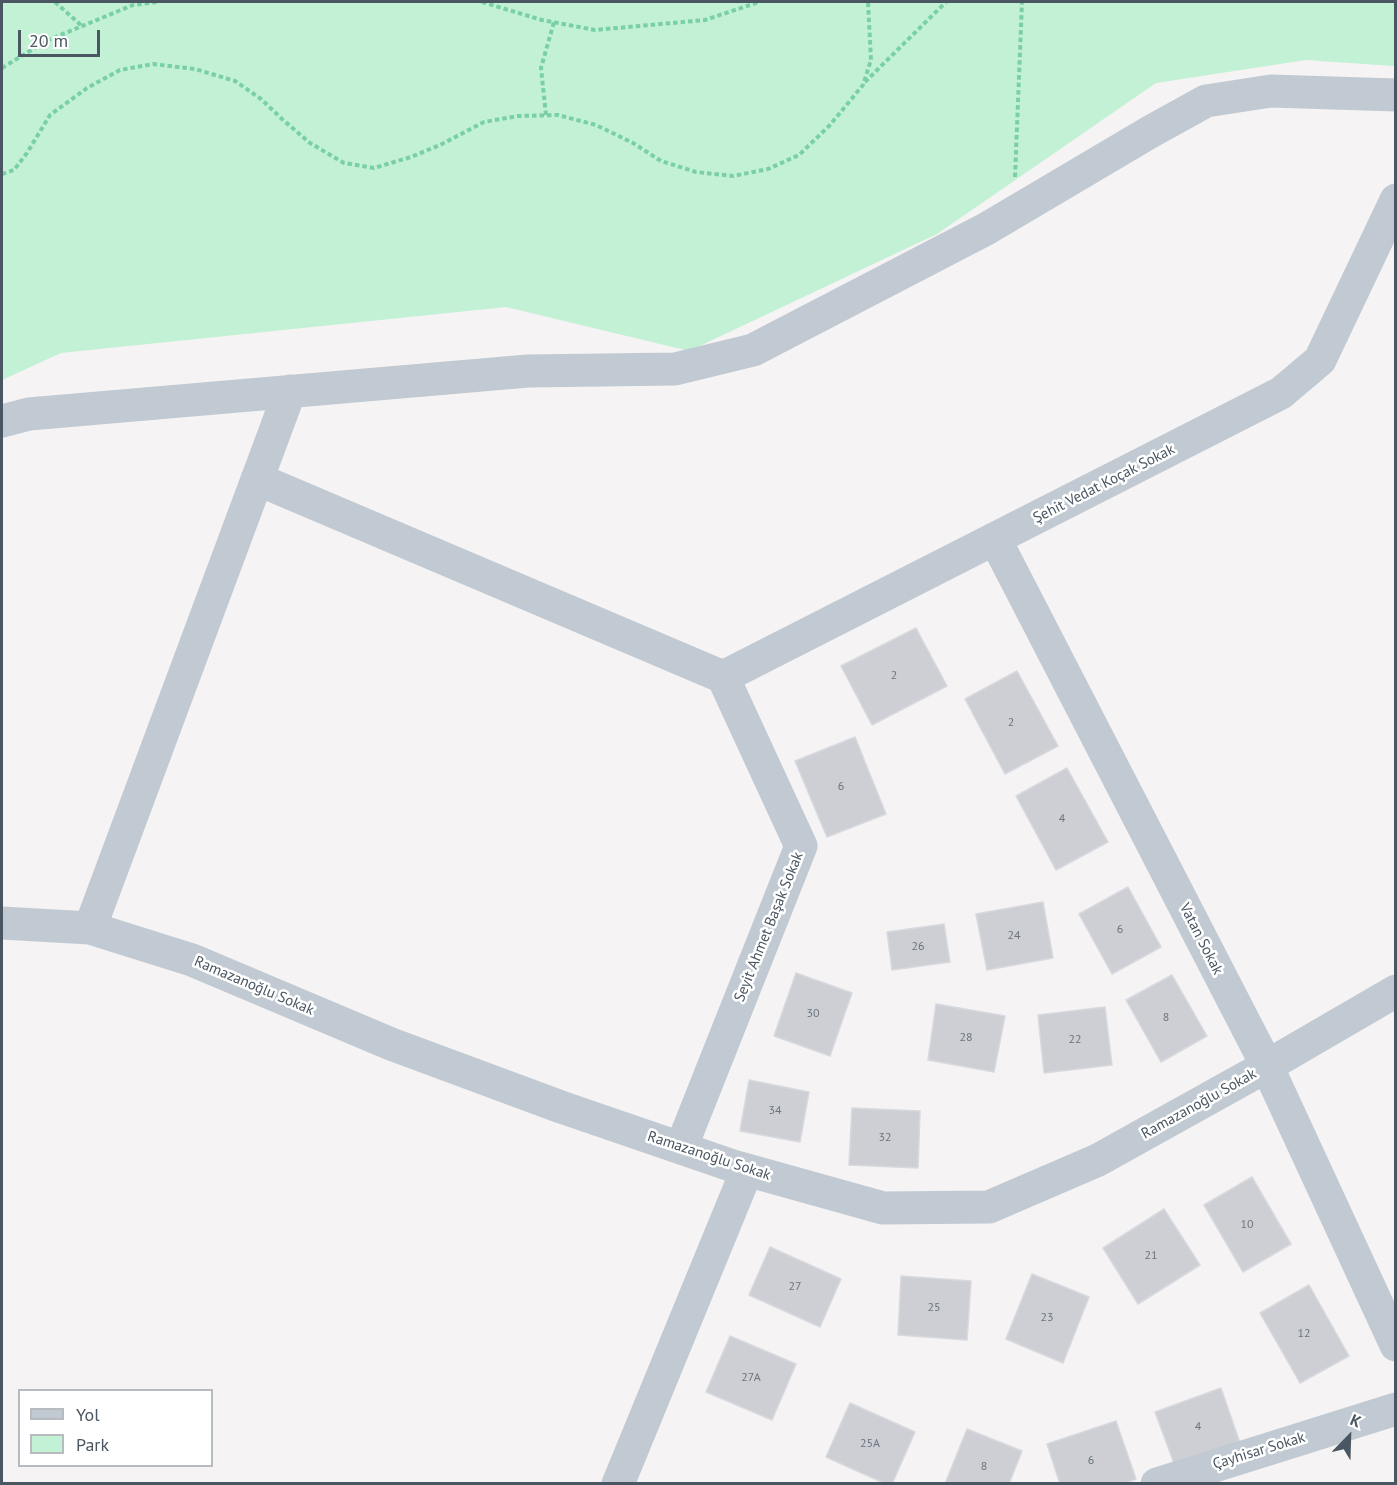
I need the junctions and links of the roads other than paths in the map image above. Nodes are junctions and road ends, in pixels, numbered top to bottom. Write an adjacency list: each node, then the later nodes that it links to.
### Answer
1 (1395, 94): 3 (street)
2 (1395, 200): 6 (street, Şehit Vedat Koçak Sokak)
3 (290, 391): 4 (street); 5 (street)
4 (2, 421)
5 (257, 479): 7 (street); 9 (street)
6 (995, 539): 7 (street, Şehit Vedat Koçak Sokak); 11 (street, Vatan Sokak)
7 (723, 677): 12 (street, Seyit Ahmet Başak Sokak)
8 (2, 923): 9 (street, Ramazanoğlu Sokak)
9 (90, 928): 12 (street, Ramazanoğlu Sokak)
10 (1395, 991): 11 (street, Ramazanoğlu Sokak)
11 (1267, 1066): 13 (street, Ramazanoğlu Sokak); 14 (street, Vatan Sokak)
12 (681, 1148): 13 (street, Ramazanoğlu Sokak)
13 (747, 1170): 16 (street)
14 (1395, 1345)
15 (1395, 1408): 17 (street, Çayhisar Sokak)
16 (618, 1484)
17 (1157, 1484)

